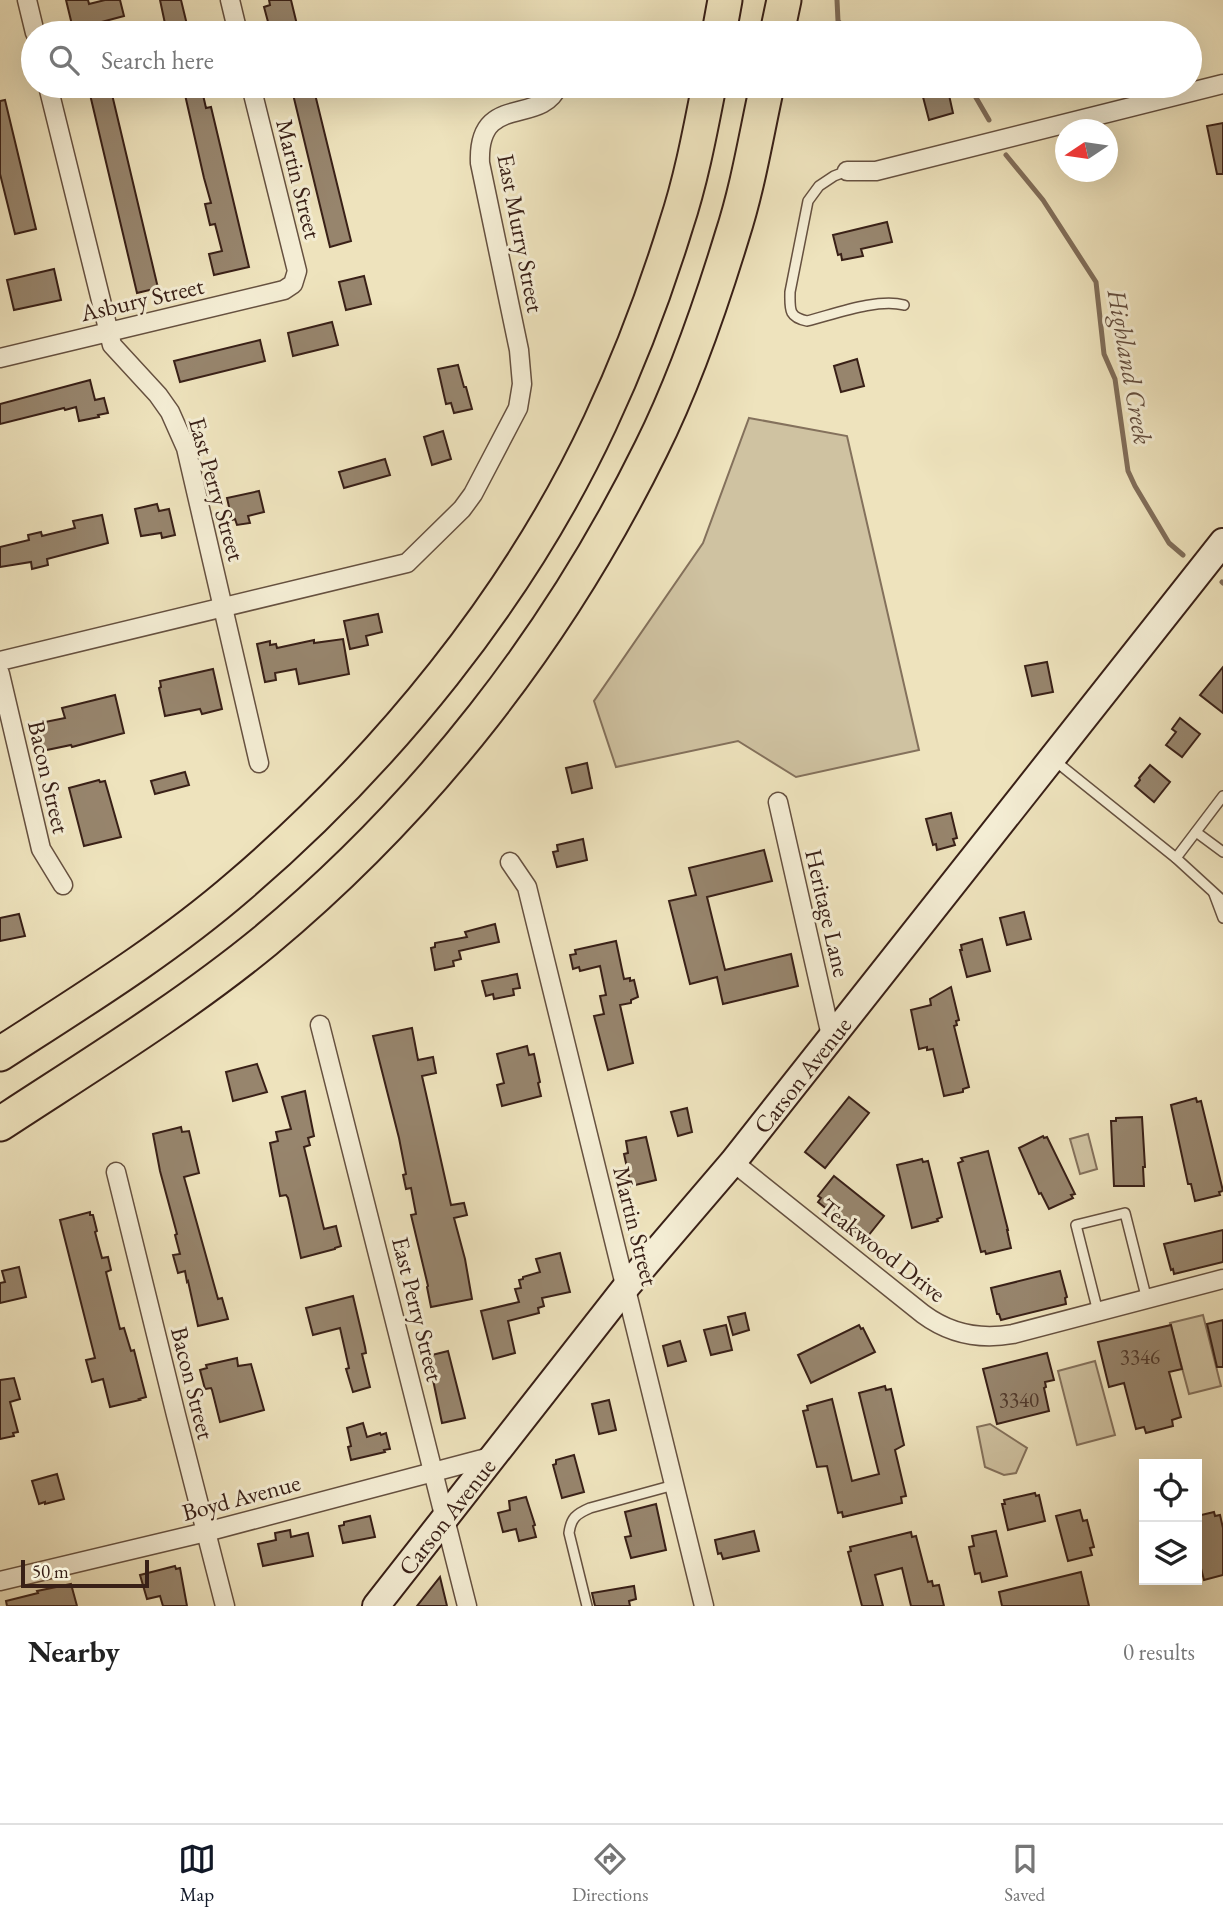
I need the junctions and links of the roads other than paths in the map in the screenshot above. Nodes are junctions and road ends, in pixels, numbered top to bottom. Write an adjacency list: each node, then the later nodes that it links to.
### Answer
1 (27, 0): 5 (street)
2 (230, 0): 6 (street)
3 (725, 0): 7 (highway)
4 (784, 0): 8 (highway)
5 (32, 21)
6 (235, 21)
7 (721, 21)
8 (780, 21)
9 (1223, 84): 10 (street)
10 (1202, 89)
11 (51, 98): 20 (street, East Perry Street)
12 (254, 98): 18 (street, Martin Street)
13 (548, 98): 23 (street, East Murry Street)
14 (706, 98): 40 (highway)
15 (765, 98): 41 (highway)
16 (1167, 98): 17 (street)
17 (847, 171): 19 (lane)
18 (293, 284): 20 (street, Asbury Street)
19 (904, 305)
20 (109, 332): 21 (street, Asbury Street); 23 (street, East Perry Street)
21 (0, 358)
22 (1223, 542): 26 (main road, Carson Avenue)
23 (223, 608): 24 (street, East Murry Street); 27 (street, East Perry Street)
24 (0, 661)
25 (0, 674): 34 (street, Bacon Street)
26 (1052, 759): 32 (lane); 39 (main road, Carson Avenue)
27 (259, 763)
28 (1223, 796): 30 (lane)
29 (778, 802): 39 (street, Heritage Lane)
30 (1196, 832): 31 (lane); 32 (lane)
31 (1223, 852)
32 (1176, 858): 35 (lane)
33 (510, 862): 45 (street, Martin Street)
34 (63, 885)
35 (1213, 892): 36 (lane); 37 (lane)
36 (1223, 901)
37 (1223, 918)
38 (320, 1025): 49 (street, East Perry Street)
39 (831, 1036): 42 (main road, Carson Avenue)
40 (0, 1054)
41 (0, 1124)
42 (733, 1162): 45 (main road, Carson Avenue); 47 (street, Teakwood Drive)
43 (116, 1172): 52 (street, Bacon Street)
44 (1223, 1279): 46 (street, Teakwood Drive)
45 (626, 1287): 48 (main road, Carson Avenue); 50 (street, Martin Street)
46 (1147, 1300): 47 (street, Teakwood Drive); 47 (lane)
47 (1098, 1312)
48 (494, 1455): 49 (street, Boyd Avenue); 51 (main road, Carson Avenue)
49 (434, 1471): 51 (street, East Perry Street); 52 (street, Boyd Avenue)
50 (674, 1485): 57 (lane); 58 (street, Martin Street)
51 (445, 1517): 55 (main road, Carson Avenue); 56 (street, East Perry Street)
52 (206, 1532): 53 (street, Boyd Avenue); 54 (street, Bacon Street)
53 (0, 1581)
54 (225, 1606)
55 (376, 1606)
56 (467, 1606)
57 (587, 1606)
58 (704, 1606)

